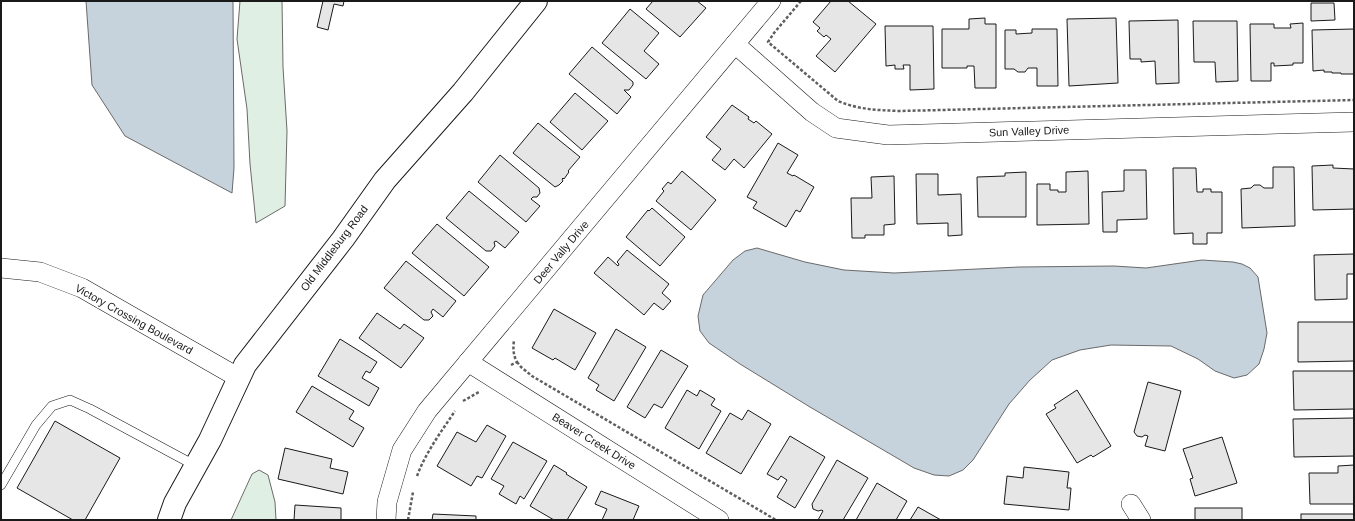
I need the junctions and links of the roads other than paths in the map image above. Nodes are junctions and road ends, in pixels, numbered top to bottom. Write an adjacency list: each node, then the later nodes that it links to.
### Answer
1 (536, 1): 7 (main road, Old Middleburg Road)
2 (770, 1): 3 (street, Deer Vally Drive)
3 (735, 44): 4 (street, Sun Valley Drive); 6 (street, Deer Vally Drive)
4 (1354, 122)
5 (1, 268): 7 (street, Victory Crossing Boulevard)
6 (468, 362): 12 (street, Deer Vally Drive); 13 (street, Beaver Creek Drive)
7 (239, 378): 8 (main road, Old Middleburg Road)
8 (196, 466): 9 (lane); 11 (main road, Old Middleburg Road)
9 (1, 485)
10 (1131, 504): 14 (street)
11 (169, 520)
12 (386, 520)
13 (719, 520)
14 (1141, 520)

